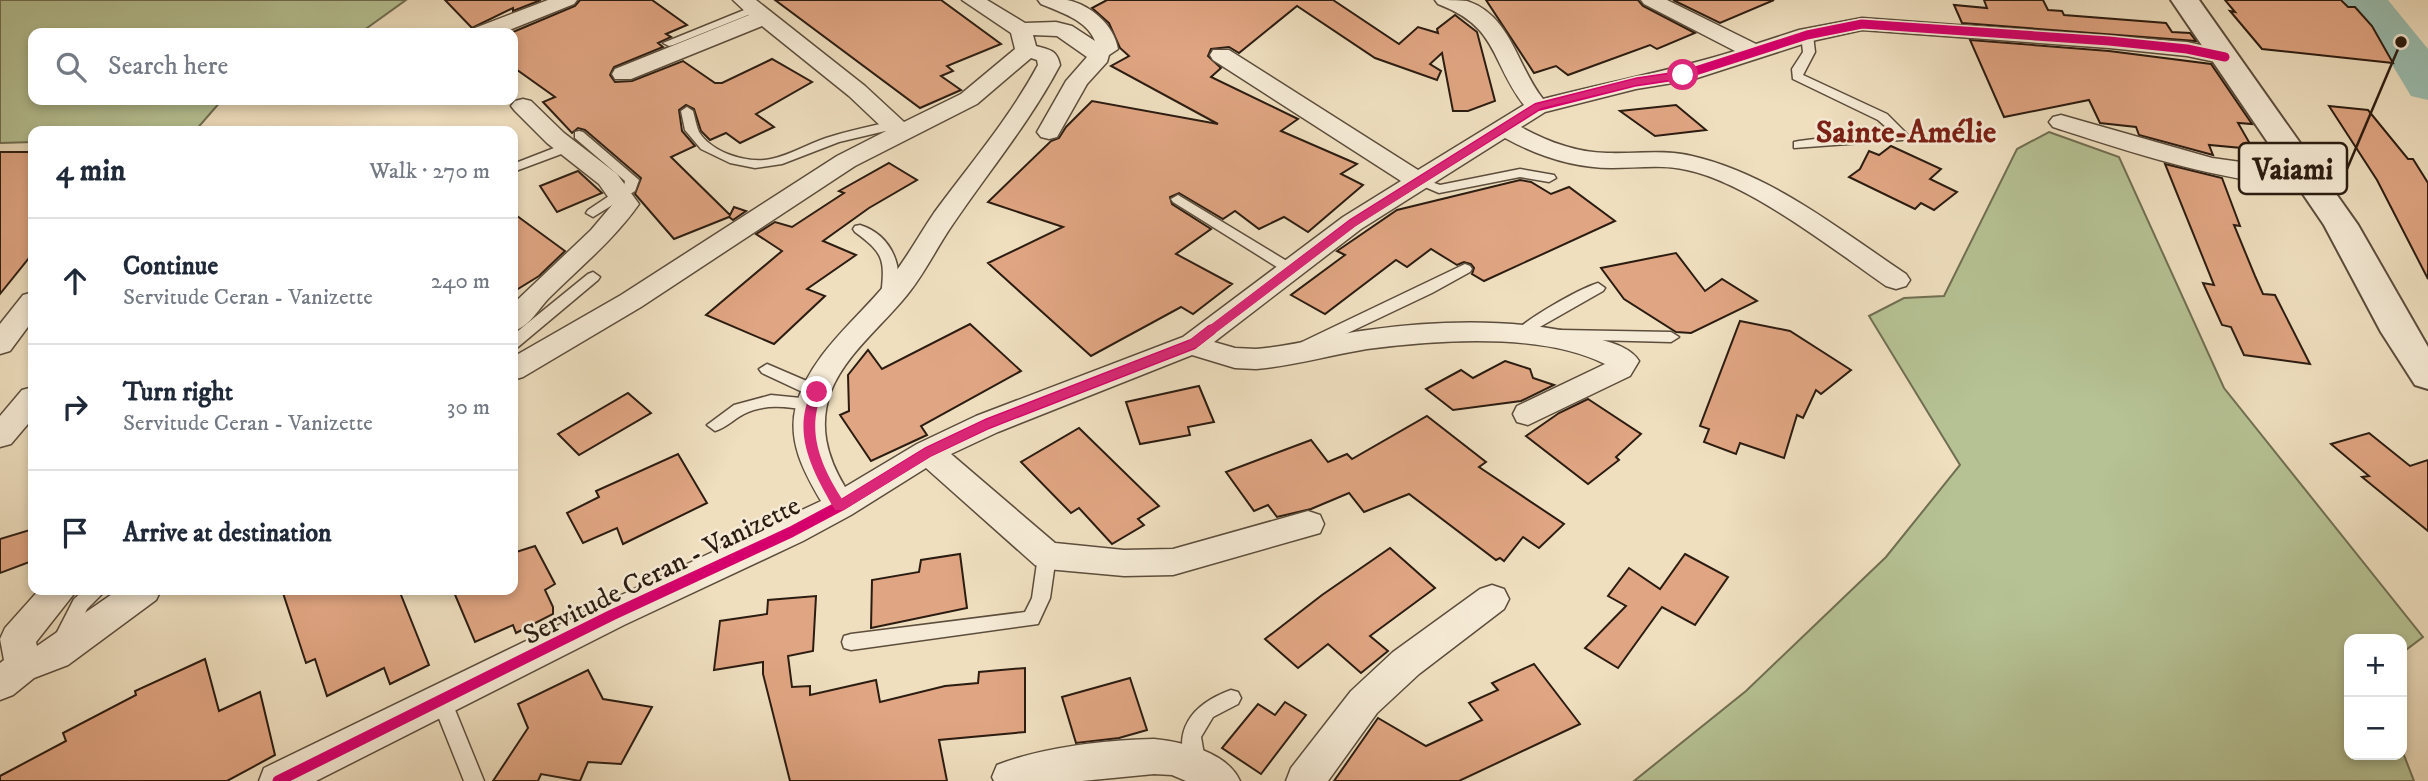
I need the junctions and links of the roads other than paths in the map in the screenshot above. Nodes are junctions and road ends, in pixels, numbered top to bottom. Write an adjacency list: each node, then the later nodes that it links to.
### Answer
1 (567, 0): 8 (street)
2 (972, 0): 10 (street)
3 (1048, 0): 14 (street)
4 (1445, 0): 18 (street)
5 (1651, 0): 12 (street)
6 (2185, 0): 15 (street)
7 (754, 9): 11 (lane); 16 (street); 22 (street)
8 (496, 28)
9 (1807, 35): 12 (street, Servitude Ceran - Vanizette); 15 (street, Servitude Ceran - Vanizette); 25 (lane)
10 (1024, 40): 14 (street); 22 (street); 39 (street, Servitude Ceran - Vanizette)
11 (669, 43)
12 (1756, 52): 18 (street, Servitude Ceran - Vanizette)
13 (1221, 55): 29 (street)
14 (1099, 57): 23 (street)
15 (2225, 57): 28 (street)
16 (623, 74)
17 (523, 106): 24 (street)
18 (1537, 107): 21 (street, Servitude Ceran - Vanizette)
19 (688, 111): 22 (lane)
20 (2061, 122): 28 (street)
21 (1505, 128): 29 (street, Servitude Ceran - Vanizette); 37 (street)
22 (898, 129): 50 (street)
23 (1049, 132)
24 (573, 141): 26 (lane); 30 (street)
25 (1799, 145)
26 (518, 166)
27 (1549, 178): 29 (lane)
28 (2306, 178): 42 (street)
29 (1418, 181): 34 (street, Servitude Ceran - Vanizette)
30 (622, 194): 32 (lane); 41 (street)
31 (1178, 199): 34 (lane)
32 (593, 213)
33 (860, 229): 39 (lane)
34 (1290, 269): 48 (street, Servitude Ceran - Vanizette)
35 (1465, 269): 49 (lane)
36 (593, 277): 45 (lane)
37 (1896, 280)
38 (1598, 288): 43 (lane)
39 (888, 300): 53 (street, Servitude Ceran - Vanizette)
40 (28, 308): 47 (street)
41 (518, 317)
42 (2395, 325): 46 (street); 52 (street)
43 (1522, 336): 44 (lane); 49 (street); 55 (street)
44 (1671, 337)
45 (518, 339)
46 (2428, 340)
47 (0, 344)
48 (1193, 344): 49 (street); 58 (street, Servitude Ceran - Vanizette)
49 (1284, 356)
50 (518, 367)
51 (767, 369): 53 (lane)
52 (2428, 376)
53 (814, 399): 56 (lane); 59 (street, Servitude Ceran - Vanizette)
54 (28, 404): 57 (street)
55 (1528, 414)
56 (715, 425)
57 (0, 436)
58 (928, 452): 59 (street, Servitude Ceran - Vanizette); 61 (street)
59 (840, 506): 70 (street, Servitude Ceran - Vanizette)
60 (1308, 524): 61 (street)
61 (1047, 556): 66 (lane)
62 (56, 595): 67 (street)
63 (91, 595): 67 (lane)
64 (136, 595): 67 (street)
65 (1492, 599): 75 (street)
66 (851, 642)
67 (42, 658): 68 (street)
68 (0, 684)
69 (1231, 698): 71 (lane)
70 (442, 701): 73 (street, Servitude Ceran - Vanizette); 74 (lane)
71 (1209, 774): 72 (street)
72 (1011, 777)
73 (278, 781)
74 (474, 781)
75 (1305, 781)

